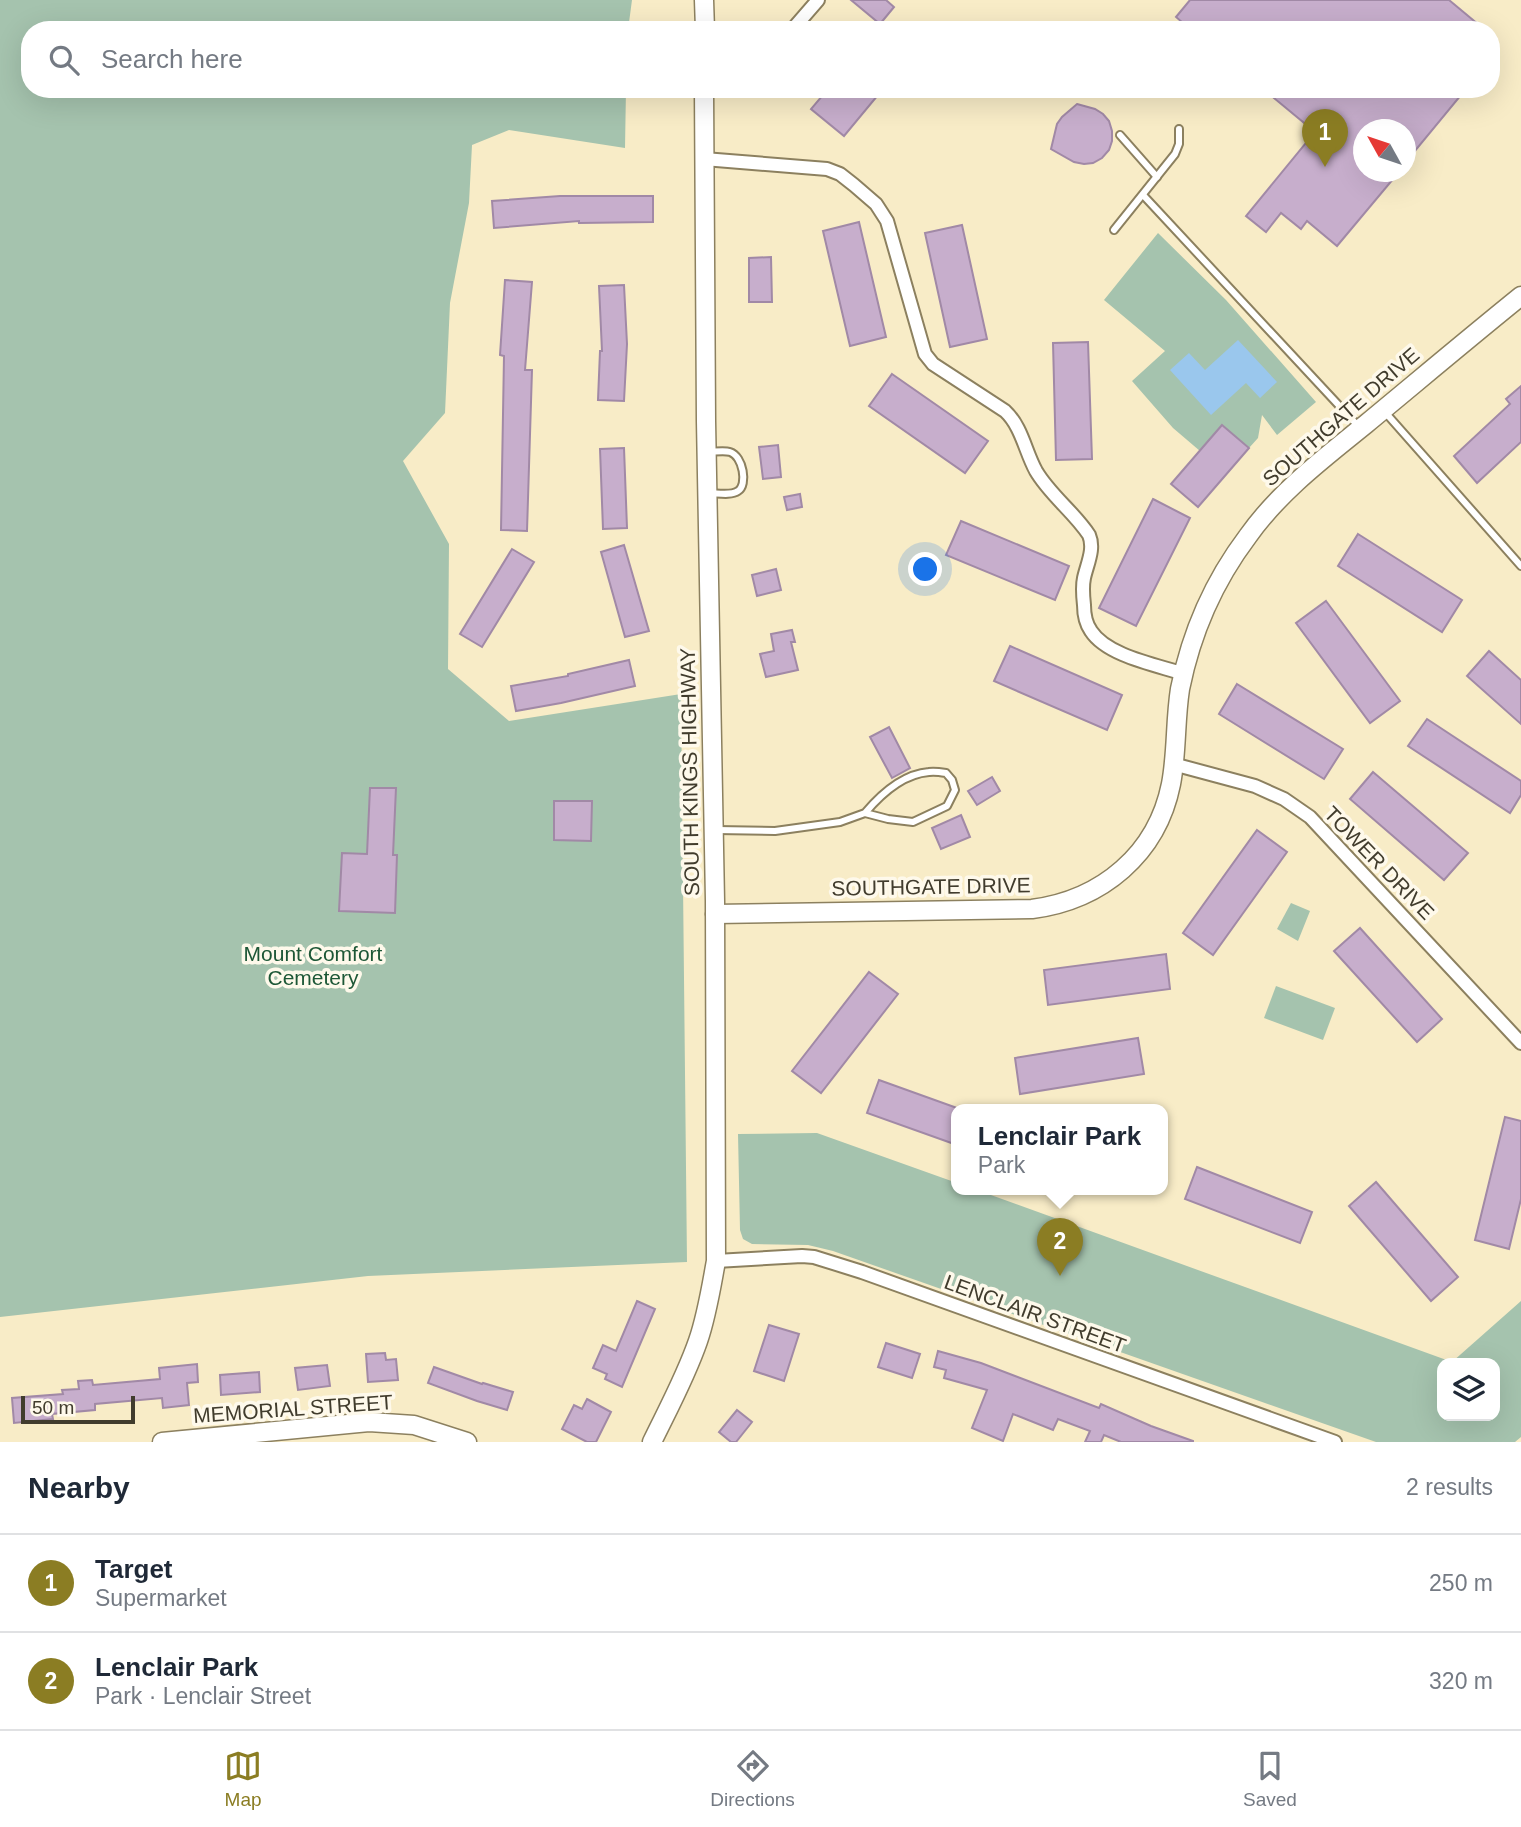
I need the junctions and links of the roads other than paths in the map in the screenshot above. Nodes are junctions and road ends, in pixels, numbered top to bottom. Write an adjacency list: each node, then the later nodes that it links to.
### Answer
1 (704, 0): 3 (street)
2 (818, 0): 4 (street)
3 (705, 21)
4 (800, 21)
5 (704, 98): 8 (street, SOUTH KINGS HIGHWAY)
6 (1179, 129): 9 (lane)
7 (1120, 135): 9 (lane)
8 (704, 159): 15 (street, SOUTH KINGS HIGHWAY); 18 (street)
9 (1157, 177): 10 (lane)
10 (1143, 195): 11 (lane); 14 (lane)
11 (1114, 230)
12 (1521, 296): 13 (street, SOUTHGATE DRIVE)
13 (1383, 410): 14 (street, SOUTHGATE DRIVE); 17 (lane)
14 (1360, 429): 18 (street, SOUTHGATE DRIVE)
15 (707, 452): 16 (street, SOUTH KINGS HIGHWAY); 16 (lane)
16 (708, 493): 21 (street, SOUTH KINGS HIGHWAY)
17 (1521, 566)
18 (1184, 674): 19 (street, SOUTHGATE DRIVE)
19 (1173, 764): 22 (street, SOUTHGATE DRIVE); 23 (street, TOWER DRIVE)
20 (865, 813): 20 (lane); 21 (lane)
21 (714, 830): 22 (street, SOUTH KINGS HIGHWAY)
22 (715, 914): 24 (street, SOUTH KINGS HIGHWAY)
23 (1521, 1043)
24 (716, 1261): 27 (street, SOUTH KINGS HIGHWAY); 28 (street, LENCLAIR STREET)
25 (162, 1442): 26 (street, MEMORIAL STREET)
26 (467, 1442)
27 (652, 1442)
28 (1335, 1442)

